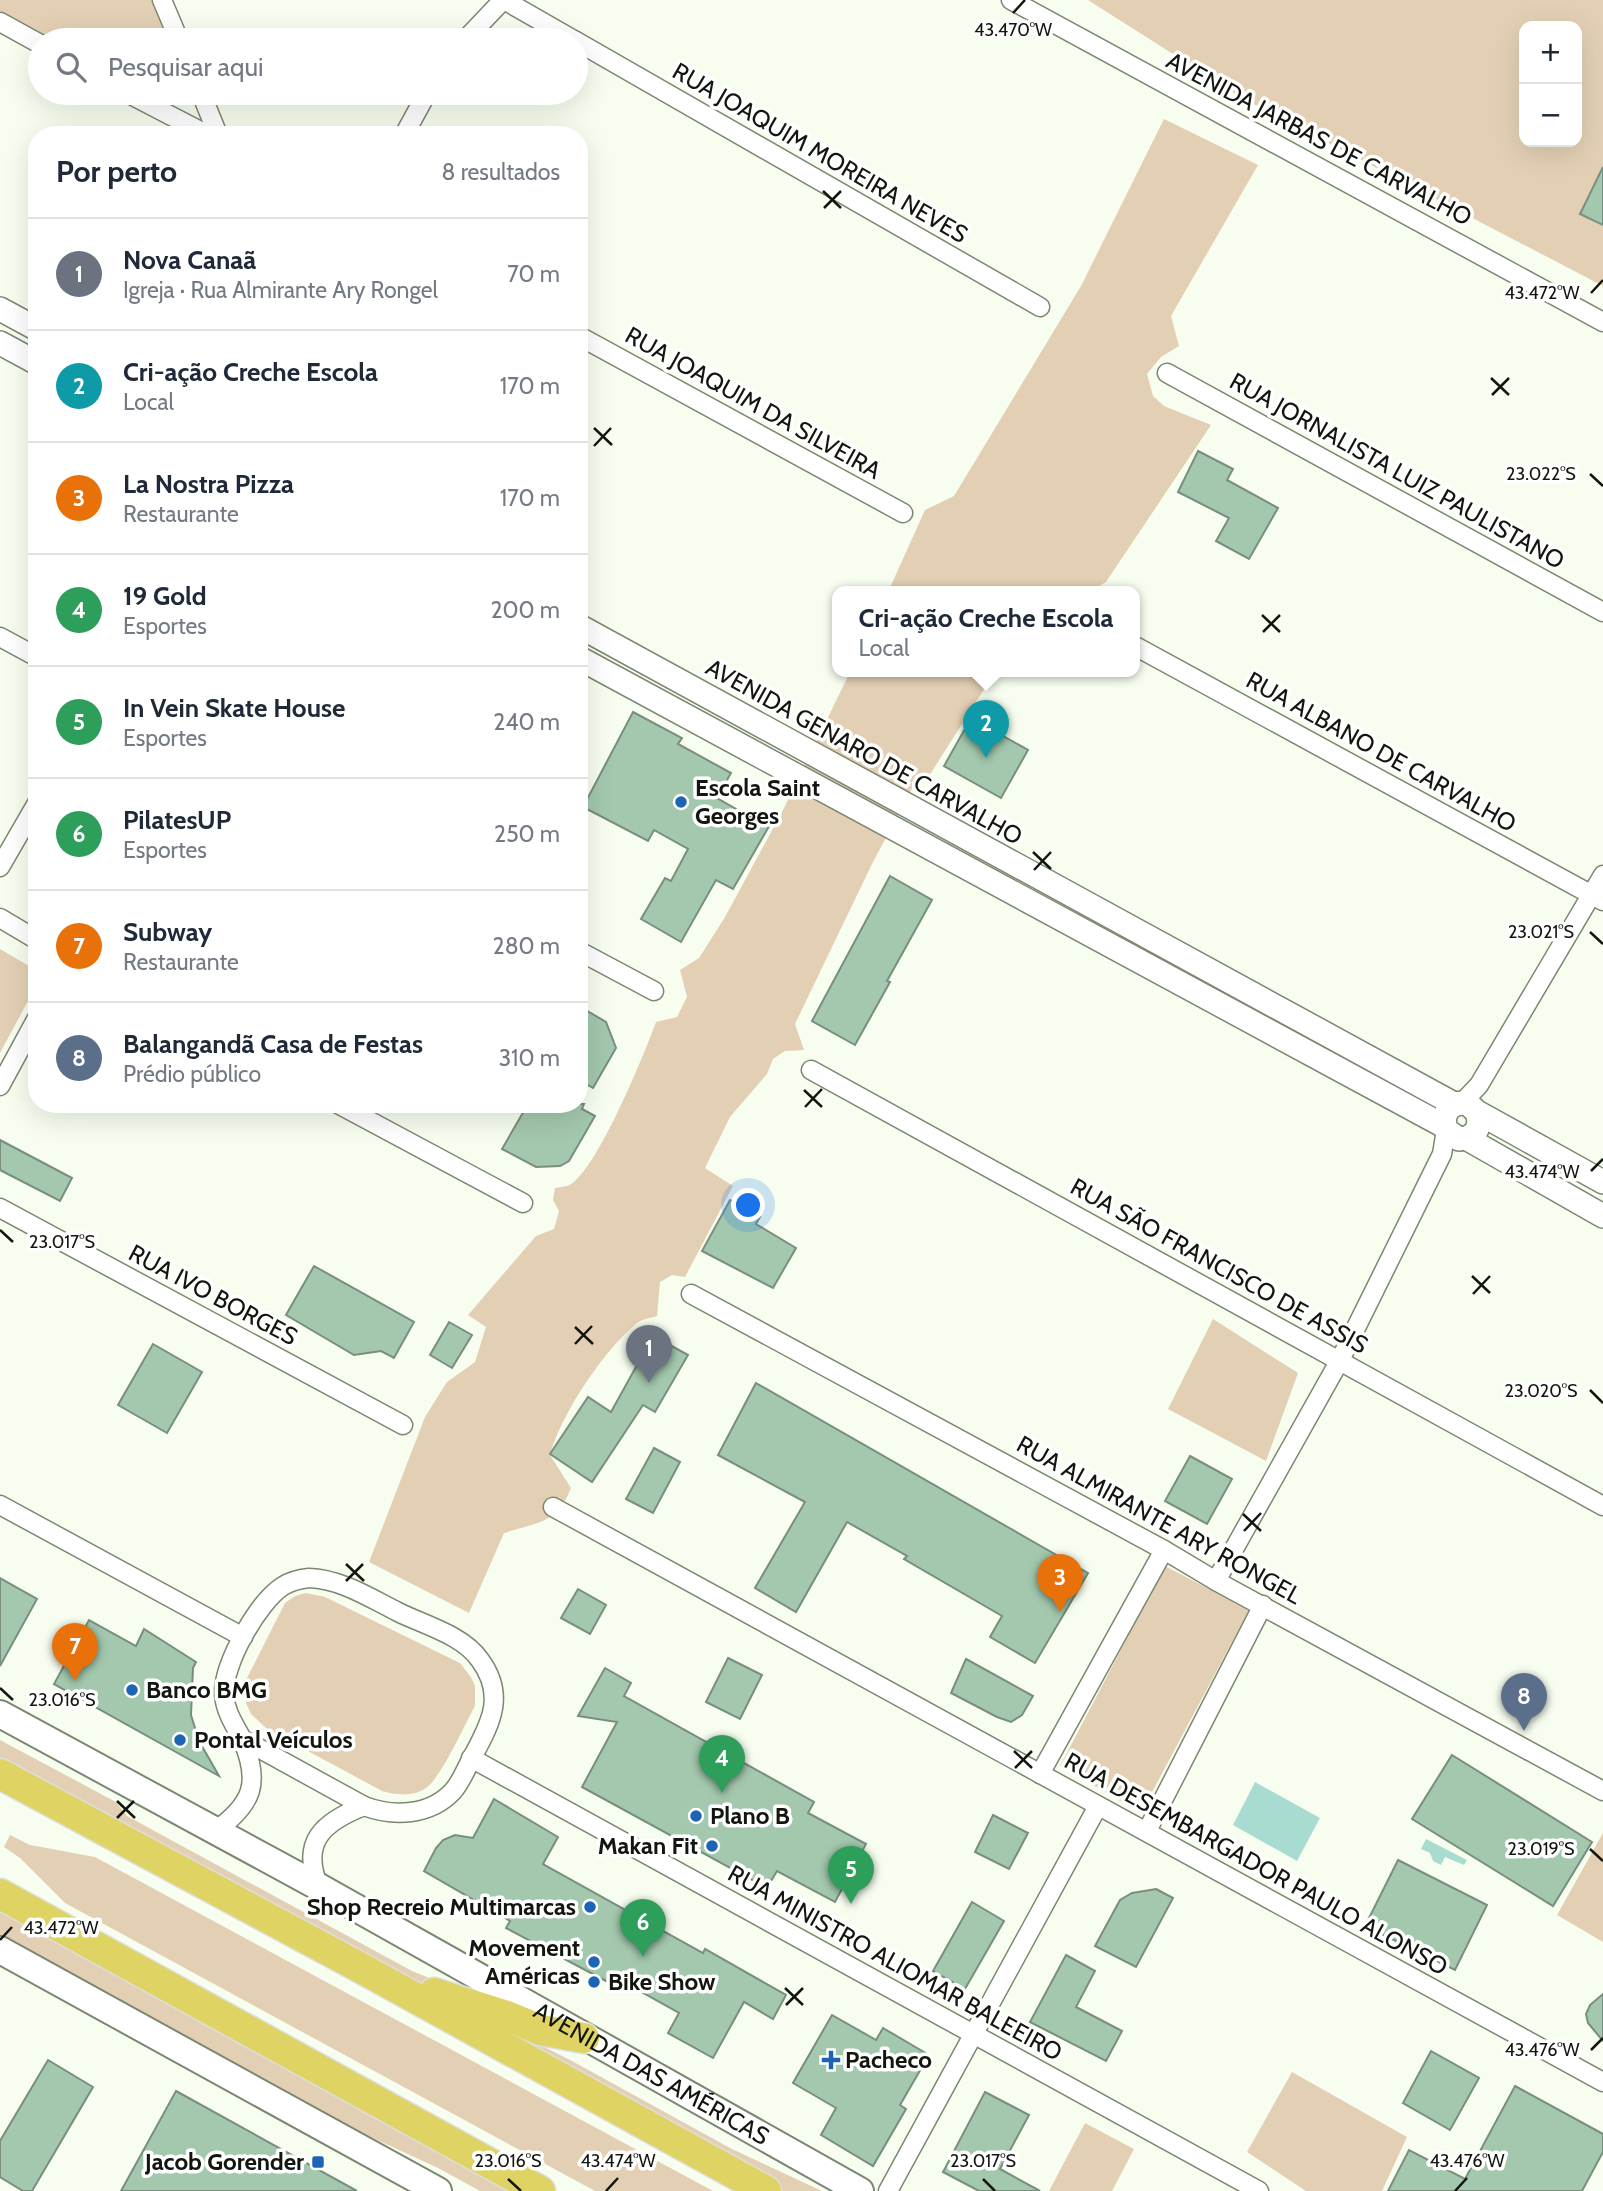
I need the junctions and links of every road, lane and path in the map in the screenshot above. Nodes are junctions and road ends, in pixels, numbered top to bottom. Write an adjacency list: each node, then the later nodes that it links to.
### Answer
1 (162, 0): 5 (street)
2 (504, 0): 6 (street); 7 (street, RUA JOAQUIM MOREIRA NEVES)
3 (1011, 0): 18 (street, AVENIDA JARBAS DE CARVALHO)
4 (0, 22): 8 (street)
5 (174, 28)
6 (477, 28)
7 (552, 28)
8 (28, 37)
9 (588, 48): 16 (street, RUA JOAQUIM MOREIRA NEVES)
10 (153, 105): 13 (street)
11 (206, 105): 14 (street)
12 (420, 105): 15 (street)
13 (192, 126)
14 (214, 126)
15 (409, 126)
16 (1040, 307)
17 (0, 309): 19 (street)
18 (1603, 322)
19 (28, 324)
20 (588, 341): 24 (street, RUA JOAQUIM DA SILVEIRA)
21 (0, 343): 22 (street)
22 (28, 358)
23 (1167, 373): 25 (street, RUA JORNALISTA LUIZ PAULISTANO)
24 (903, 513)
25 (1603, 612)
26 (588, 631): 31 (street, AVENIDA GENARO DE CARVALHO)
27 (0, 637): 29 (street)
28 (1140, 649): 38 (street, RUA ALBANO DE CARVALHO)
29 (28, 652)
30 (588, 663): 32 (street)
31 (813, 754): 32 (street); 33 (street, AVENIDA GENARO DE CARVALHO)
32 (803, 779): 35 (street)
33 (911, 807): 35 (street); 46 (street, AVENIDA GENARO DE CARVALHO)
34 (28, 819): 36 (street)
35 (898, 831): 48 (street)
36 (0, 867)
37 (1603, 875): 38 (street)
38 (1598, 898): 46 (street)
39 (0, 918): 40 (street)
40 (28, 935)
41 (588, 956): 42 (street)
42 (654, 991)
43 (28, 1035): 45 (street)
44 (811, 1070): 54 (street, RUA SÃO FRANCISCO DE ASSIS)
45 (0, 1086)
46 (1467, 1107): 48 (street); 48 (street); 49 (street, AVENIDA GENARO DE CARVALHO)
47 (355, 1113): 50 (street)
48 (1451, 1137): 52 (street); 54 (street)
49 (1603, 1182)
50 (523, 1203)
51 (0, 1208): 55 (street, RUA IVO BORGES)
52 (1603, 1216)
53 (691, 1294): 59 (street, RUA ALMIRANTE ARY RONGEL)
54 (1340, 1360): 57 (street, RUA SÃO FRANCISCO DE ASSIS); 60 (street)
55 (403, 1425)
56 (0, 1505): 62 (street)
57 (1603, 1506)
58 (553, 1507): 67 (street, RUA DESEMBARGADOR PAULO ALONSO)
59 (1164, 1550): 60 (street, RUA ALMIRANTE ARY RONGEL); 67 (street)
60 (1216, 1581): 61 (street, RUA ALMIRANTE ARY RONGEL)
61 (1263, 1605): 68 (street, RUA ALMIRANTE ARY RONGEL); 71 (street)
62 (243, 1637): 64 (street); 65 (street)
63 (0, 1714): 72 (main road, AVENIDA DAS AMÉRICAS)
64 (242, 1739): 69 (street); 72 (street)
65 (471, 1758): 69 (street); 77 (street, RUA MINISTRO ALIOMAR BALEEIRO)
66 (0, 1774): 76 (highway, AVENIDA DAS AMÉRICAS)
67 (1040, 1774): 70 (street, RUA DESEMBARGADOR PAULO ALONSO)
68 (1603, 1791)
69 (364, 1806): 73 (street)
70 (1098, 1806): 71 (street, RUA DESEMBARGADOR PAULO ALONSO); 77 (street)
71 (1147, 1831): 79 (street, RUA DESEMBARGADOR PAULO ALONSO)
72 (214, 1832): 73 (main road, AVENIDA DAS AMÉRICAS)
73 (319, 1888): 78 (main road, AVENIDA DAS AMÉRICAS)
74 (0, 1894): 81 (highway)
75 (0, 1951): 80 (main road)
76 (361, 1968): 78 (highway); 82 (highway, AVENIDA DAS AMÉRICAS)
77 (973, 2033): 84 (street); 85 (street, RUA MINISTRO ALIOMAR BALEEIRO)
78 (584, 2038): 83 (main road, AVENIDA DAS AMÉRICAS)
79 (1603, 2082)
80 (438, 2191)
81 (540, 2191)
82 (766, 2191)
83 (860, 2191)
84 (888, 2191)
85 (1259, 2191)

